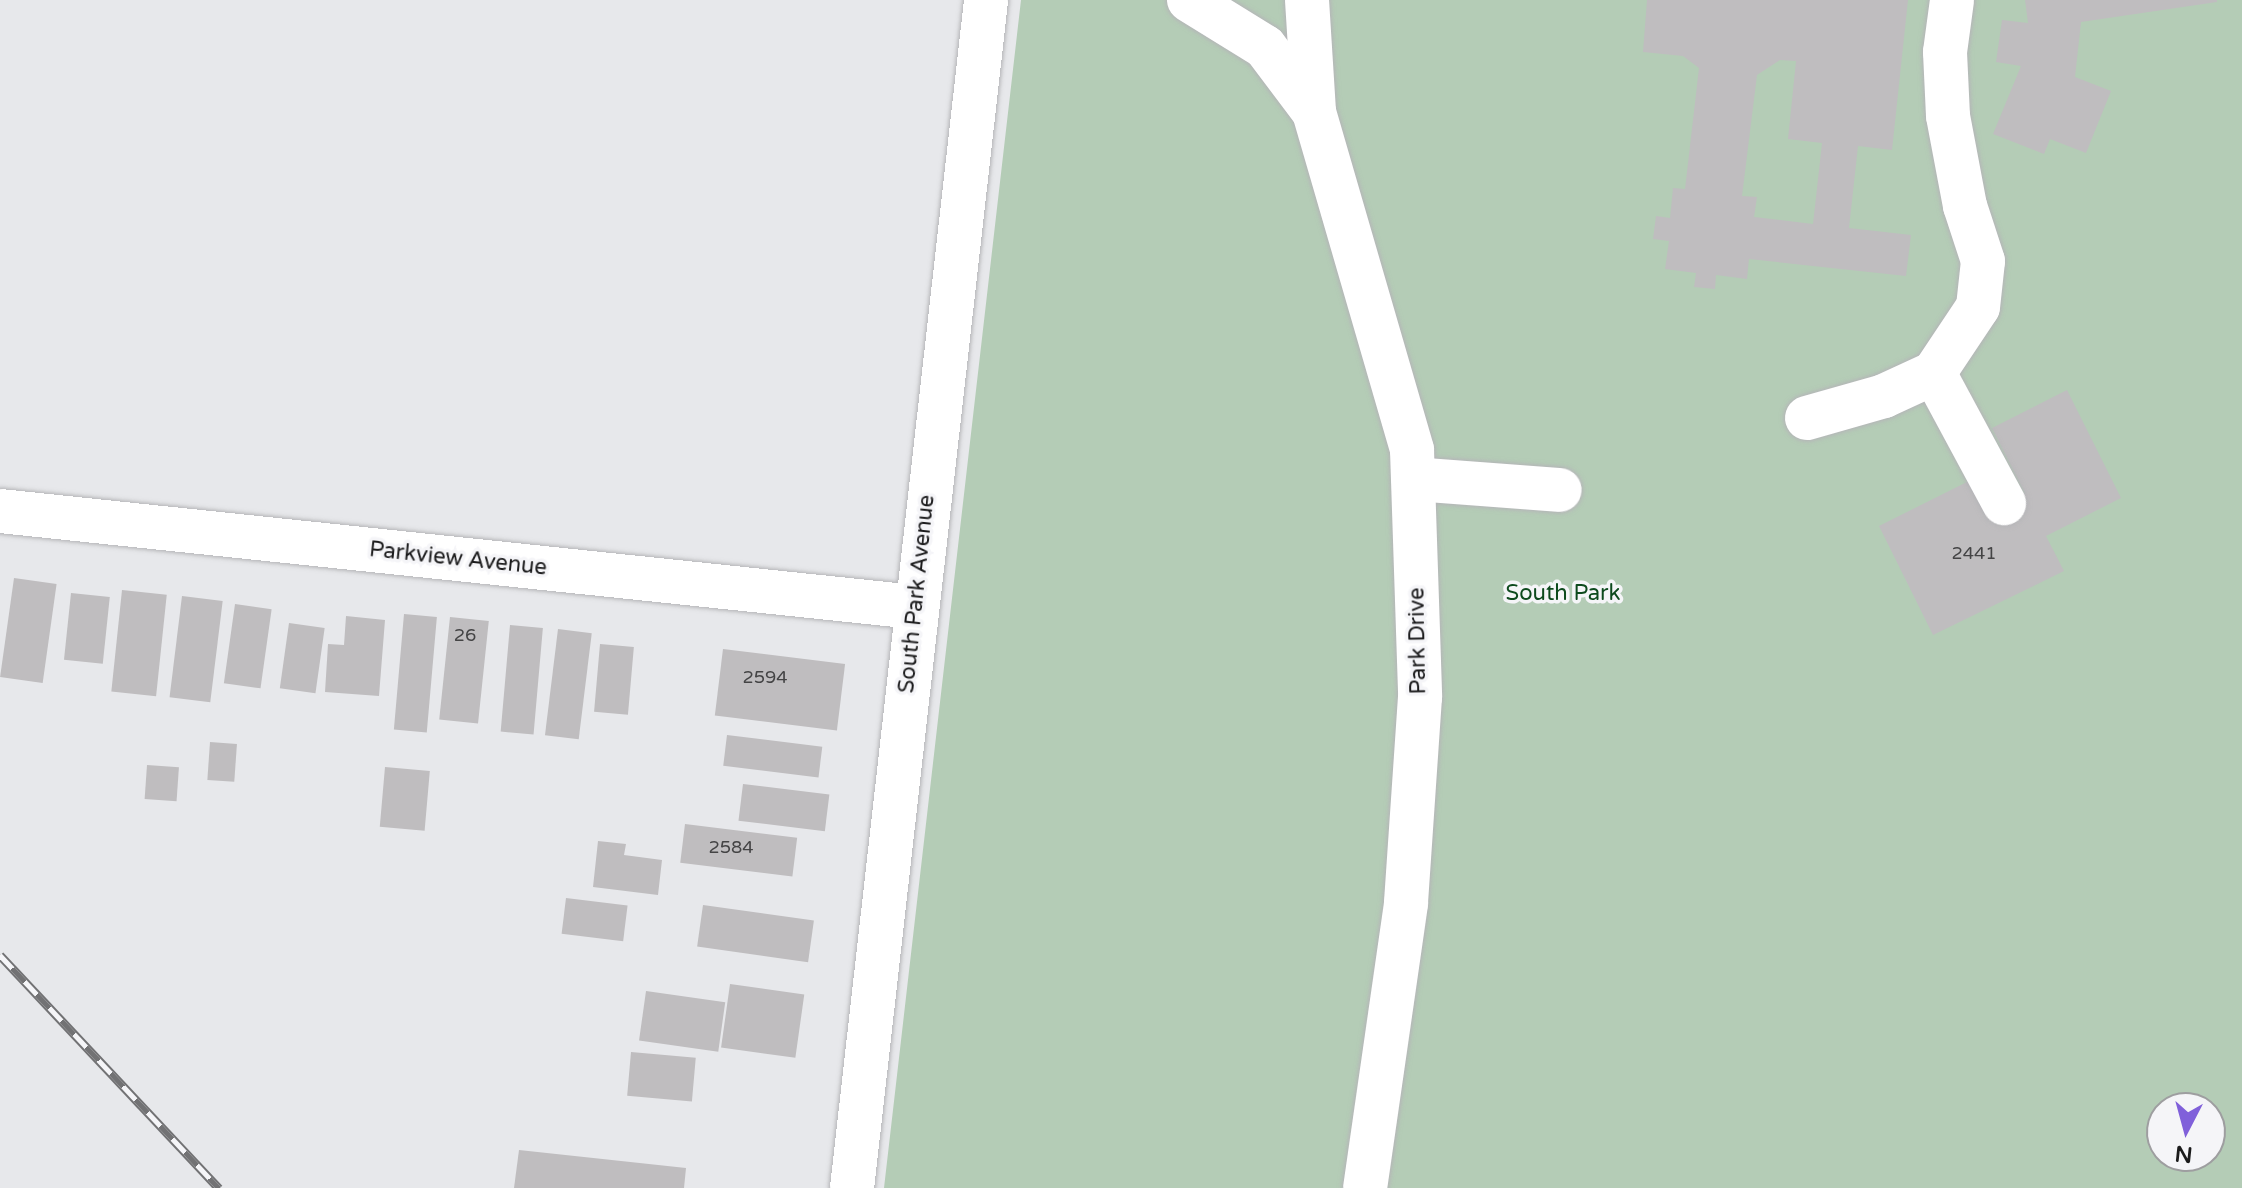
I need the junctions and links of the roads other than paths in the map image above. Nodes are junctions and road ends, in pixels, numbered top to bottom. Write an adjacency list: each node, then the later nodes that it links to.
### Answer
1 (986, 0): 12 (street, South Park Avenue)
2 (1189, 0): 5 (street, Park Drive)
3 (1307, 0): 5 (street, Park Drive)
4 (1952, 0): 6 (street)
5 (1314, 112): 8 (street, Park Drive)
6 (1934, 373): 7 (street); 10 (street)
7 (1807, 418)
8 (1414, 479): 9 (street); 13 (street, Park Drive)
9 (1560, 490)
10 (2004, 503)
11 (0, 511): 12 (street, Parkview Avenue)
12 (915, 607): 14 (street, South Park Avenue)
13 (1364, 1185)
14 (852, 1188)

